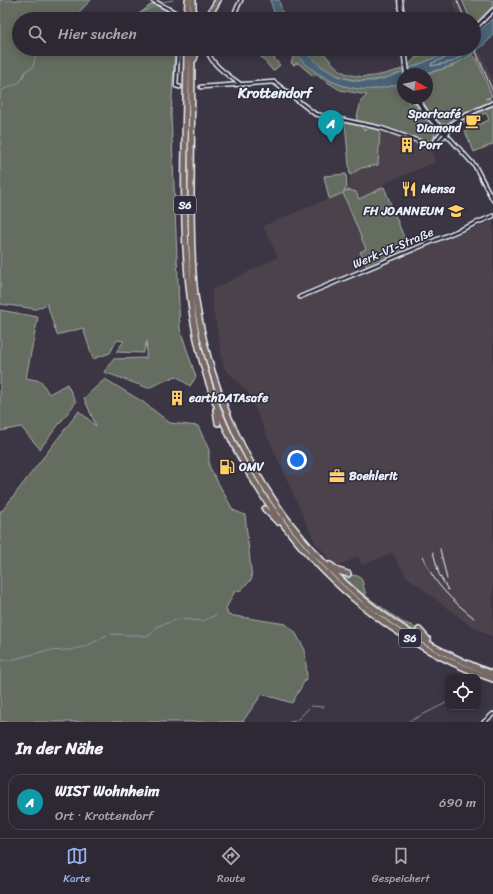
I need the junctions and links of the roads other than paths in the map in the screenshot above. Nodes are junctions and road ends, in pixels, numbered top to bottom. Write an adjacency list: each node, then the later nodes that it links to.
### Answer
1 (188, 0): 6 (highway)
2 (218, 0): 9 (highway)
3 (241, 0): 10 (street)
4 (400, 0): 11 (main road)
5 (153, 1): 8 (street)
6 (191, 4)
7 (493, 10): 12 (street)
8 (174, 12)
9 (211, 12)
10 (235, 12)
11 (401, 12)
12 (481, 21)
13 (178, 56): 22 (street)
14 (187, 56): 32 (highway, S6)
15 (192, 56): 19 (highway, S6)
16 (194, 56): 19 (highway)
17 (209, 56): 21 (street)
18 (404, 56): 20 (main road)
19 (192, 63): 36 (highway, S6)
20 (406, 68)
21 (241, 84): 23 (street); 28 (street)
22 (180, 87)
23 (201, 87)
24 (420, 104): 27 (main road)
25 (493, 104): 26 (street)
26 (459, 121): 27 (street); 27 (street)
27 (444, 133): 28 (street); 28 (street); 29 (street)
28 (434, 144)
29 (493, 200)
30 (493, 216): 31 (street, Werk-VI-Straße)
31 (300, 297)
32 (213, 395): 33 (highway); 35 (highway, S6)
33 (218, 424)
34 (265, 509): 35 (highway)
35 (287, 530): 41 (highway, S6)
36 (311, 549): 37 (highway); 39 (highway, S6)
37 (348, 574)
38 (419, 630): 39 (highway)
39 (448, 655): 40 (highway, S6)
40 (493, 674)
41 (493, 679)
42 (493, 714): 43 (street)
43 (484, 722)

